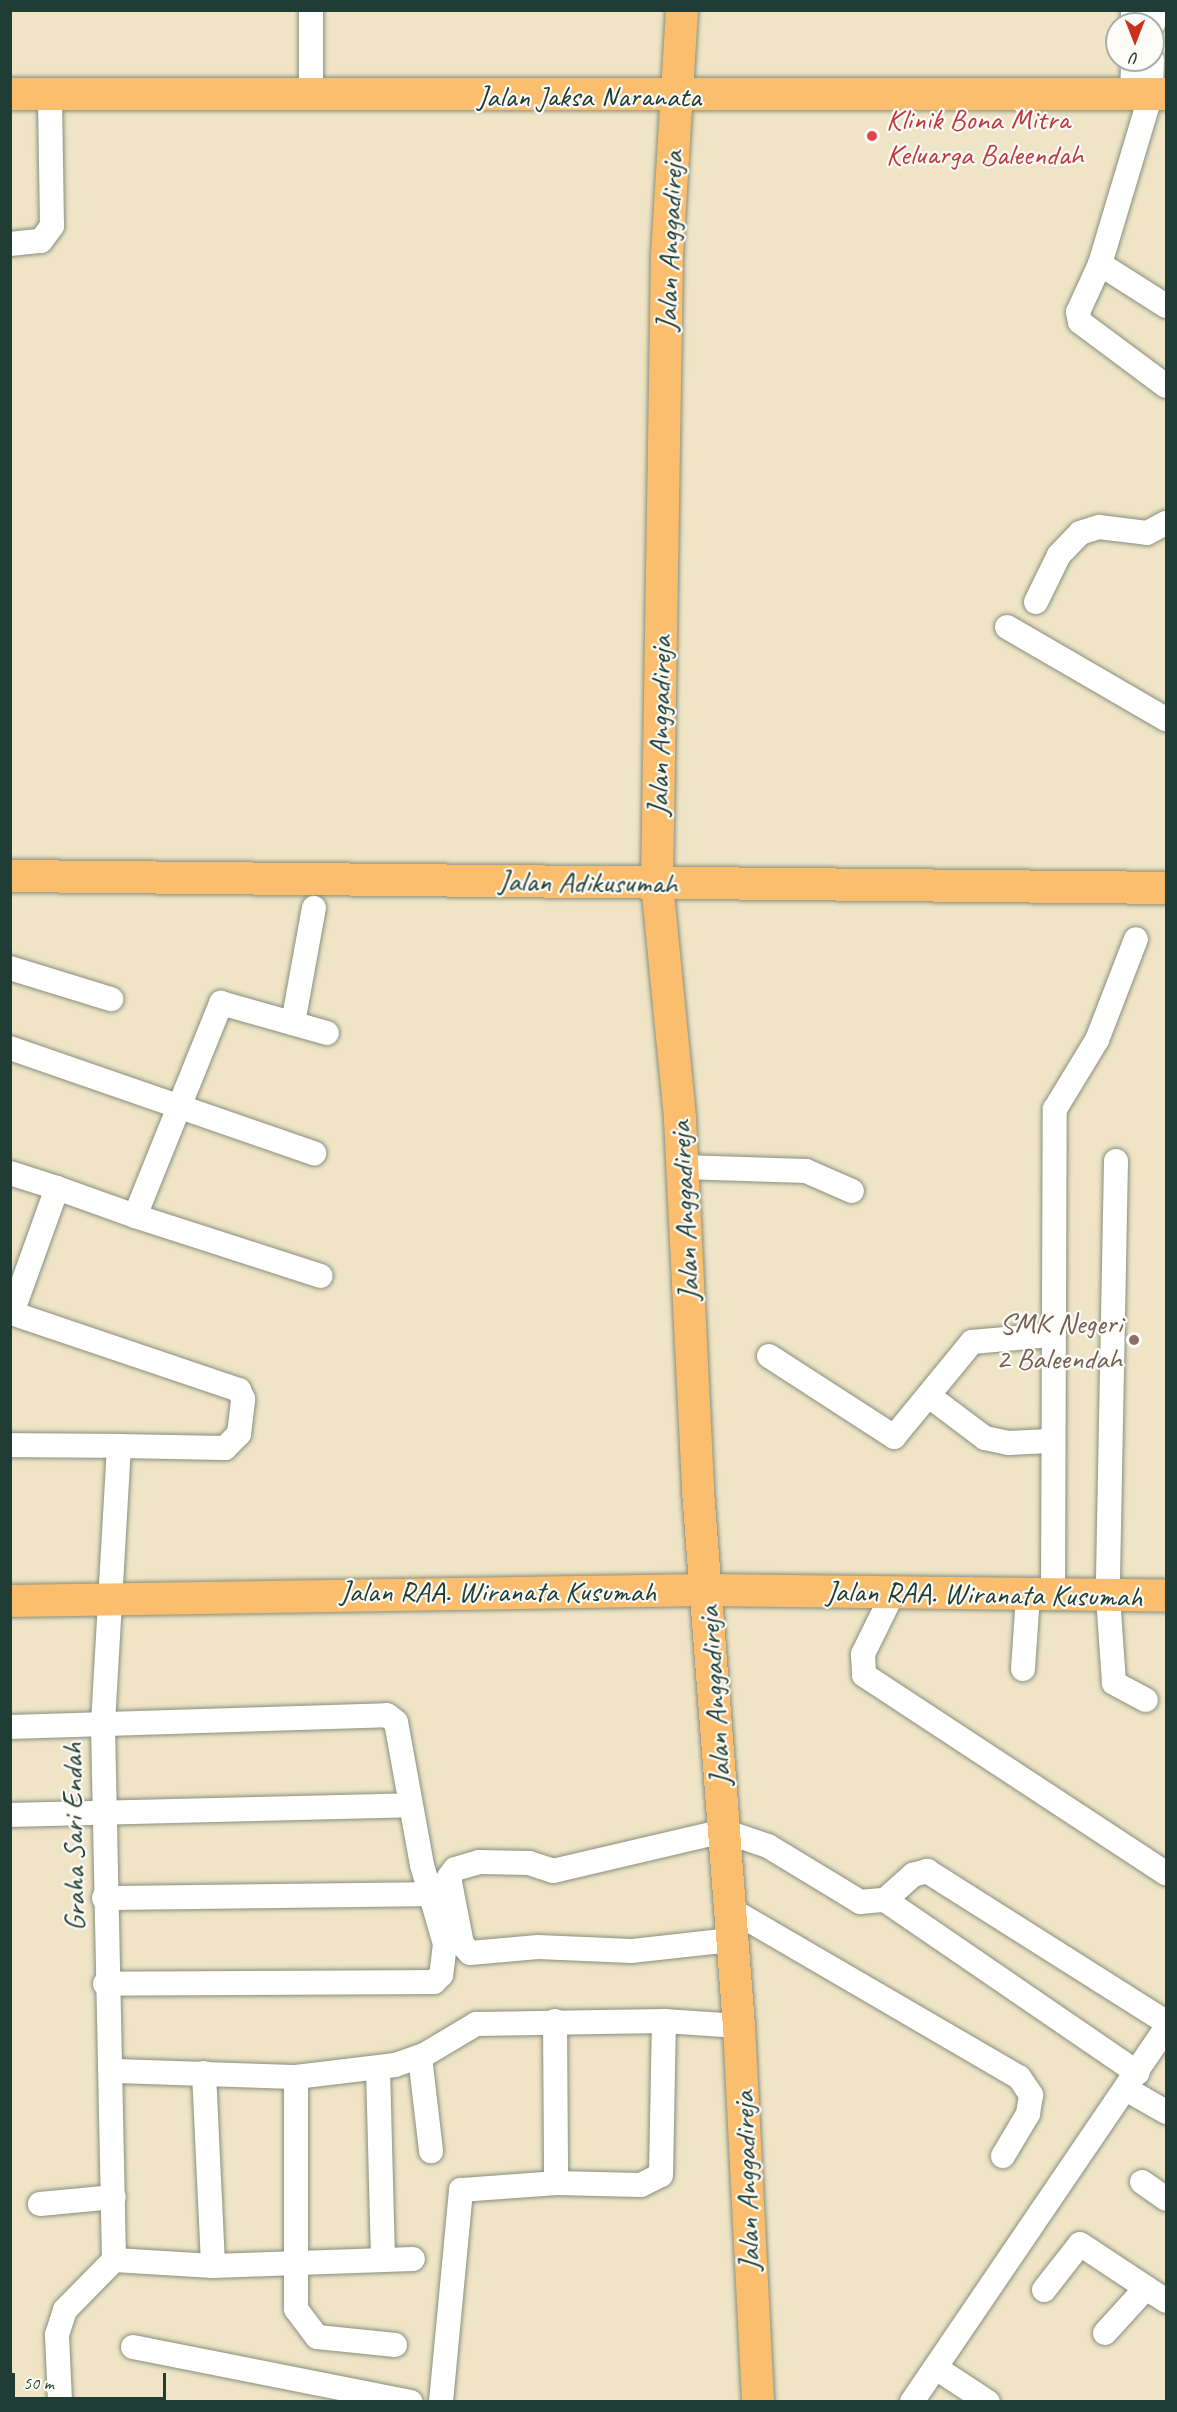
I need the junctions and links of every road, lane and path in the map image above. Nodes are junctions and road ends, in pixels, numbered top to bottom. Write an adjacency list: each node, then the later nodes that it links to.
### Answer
1 (311, 10): 9 (street)
2 (680, 14): 8 (main road, Jalan Anggadireja)
3 (1139, 72): 6 (street)
4 (1151, 72): 6 (street)
5 (10, 94): 7 (main road, Jalan Jaksa Naranata)
6 (1150, 94): 8 (main road, Jalan Jaksa Naranata); 11 (street)
7 (50, 95): 9 (main road, Jalan Jaksa Naranata); 10 (street)
8 (676, 95): 9 (main road, Jalan Jaksa Naranata); 19 (main road, Jalan Anggadireja)
9 (311, 96)
10 (10, 244)
11 (1100, 264): 12 (street); 13 (street)
12 (1167, 306)
13 (1167, 386)
14 (1163, 532): 15 (street)
15 (1036, 602)
16 (1007, 627): 17 (street)
17 (1167, 719)
18 (10, 876): 19 (main road, Jalan Adikusumah)
19 (657, 884): 20 (main road, Jalan Adikusumah); 31 (main road, Jalan Anggadireja)
20 (1167, 888)
21 (314, 908): 25 (street)
22 (1136, 939): 38 (street)
23 (10, 968): 24 (street)
24 (111, 999)
25 (293, 1023): 26 (street); 28 (street)
26 (327, 1033)
27 (10, 1048): 28 (street)
28 (180, 1104): 29 (street); 35 (street)
29 (314, 1153)
30 (1116, 1161): 48 (street)
31 (682, 1167): 34 (street); 44 (main road, Jalan Anggadireja)
32 (10, 1173): 33 (street)
33 (57, 1188): 35 (street); 37 (street)
34 (852, 1191)
35 (135, 1216): 36 (street)
36 (321, 1276)
37 (11, 1313): 43 (street)
38 (1050, 1335): 40 (street); 41 (street)
39 (769, 1356): 40 (street)
40 (929, 1396): 41 (street)
41 (1050, 1441): 46 (street)
42 (10, 1445): 43 (street)
43 (118, 1446): 50 (street, Graha Sari Endah)
44 (706, 1590): 45 (main road, Jalan RAA. Wiranata Kusumah); 50 (main road, Jalan RAA. Wiranata Kusumah); 58 (main road, Jalan Anggadireja)
45 (892, 1595): 46 (main road, Jalan RAA. Wiranata Kusumah); 59 (street)
46 (1040, 1596): 48 (main road, Jalan RAA. Wiranata Kusumah); 51 (street)
47 (1167, 1596): 48 (main road, Jalan RAA. Wiranata Kusumah)
48 (1108, 1597): 52 (street)
49 (10, 1601): 50 (main road, Jalan RAA. Wiranata Kusumah)
50 (109, 1602): 53 (street, Graha Sari Endah)
51 (1023, 1669)
52 (1146, 1700)
53 (103, 1725): 54 (street); 55 (street); 56 (street, Graha Sari Endah)
54 (10, 1727)
55 (410, 1805): 56 (street); 60 (street)
56 (103, 1814): 57 (street); 61 (street, Graha Sari Endah)
57 (10, 1815)
58 (724, 1831): 62 (street); 63 (main road, Jalan Anggadireja); 64 (street)
59 (1167, 1872)
60 (429, 1894): 61 (street); 65 (street)
61 (104, 1898): 65 (street, Graha Sari Endah)
62 (880, 1901): 74 (street); 74 (street)
63 (729, 1909): 64 (main road, Jalan Anggadireja); 77 (street)
64 (731, 1940): 68 (main road, Jalan Anggadireja)
65 (105, 1984): 71 (street, Graha Sari Endah)
66 (555, 2021): 67 (street); 69 (street); 79 (street)
67 (664, 2021): 68 (street); 79 (street)
68 (739, 2026): 98 (main road, Jalan Anggadireja)
69 (420, 2057): 70 (street); 76 (street)
70 (378, 2068): 73 (street); 83 (street)
71 (114, 2072): 72 (street); 80 (street, Graha Sari Endah)
72 (204, 2073): 73 (street); 87 (street)
73 (296, 2077): 86 (street)
74 (1132, 2081): 75 (street); 94 (street)
75 (1167, 2112)
76 (431, 2151)
77 (1003, 2156)
78 (1142, 2182): 81 (street)
79 (556, 2183): 97 (street)
80 (114, 2197): 82 (street); 85 (street, Graha Sari Endah)
81 (1167, 2199)
82 (40, 2205)
83 (383, 2258): 84 (street); 86 (street)
84 (413, 2259)
85 (114, 2260): 87 (street); 95 (street)
86 (297, 2262): 87 (street); 92 (street)
87 (213, 2266)
88 (1146, 2288): 89 (street); 90 (street); 91 (street)
89 (1044, 2290)
90 (1167, 2301)
91 (1105, 2333)
92 (395, 2345)
93 (134, 2347): 96 (street)
94 (936, 2368): 99 (street); 100 (street)
95 (60, 2402)
96 (411, 2402)
97 (441, 2402)
98 (758, 2402)
99 (912, 2402)
100 (988, 2402)

